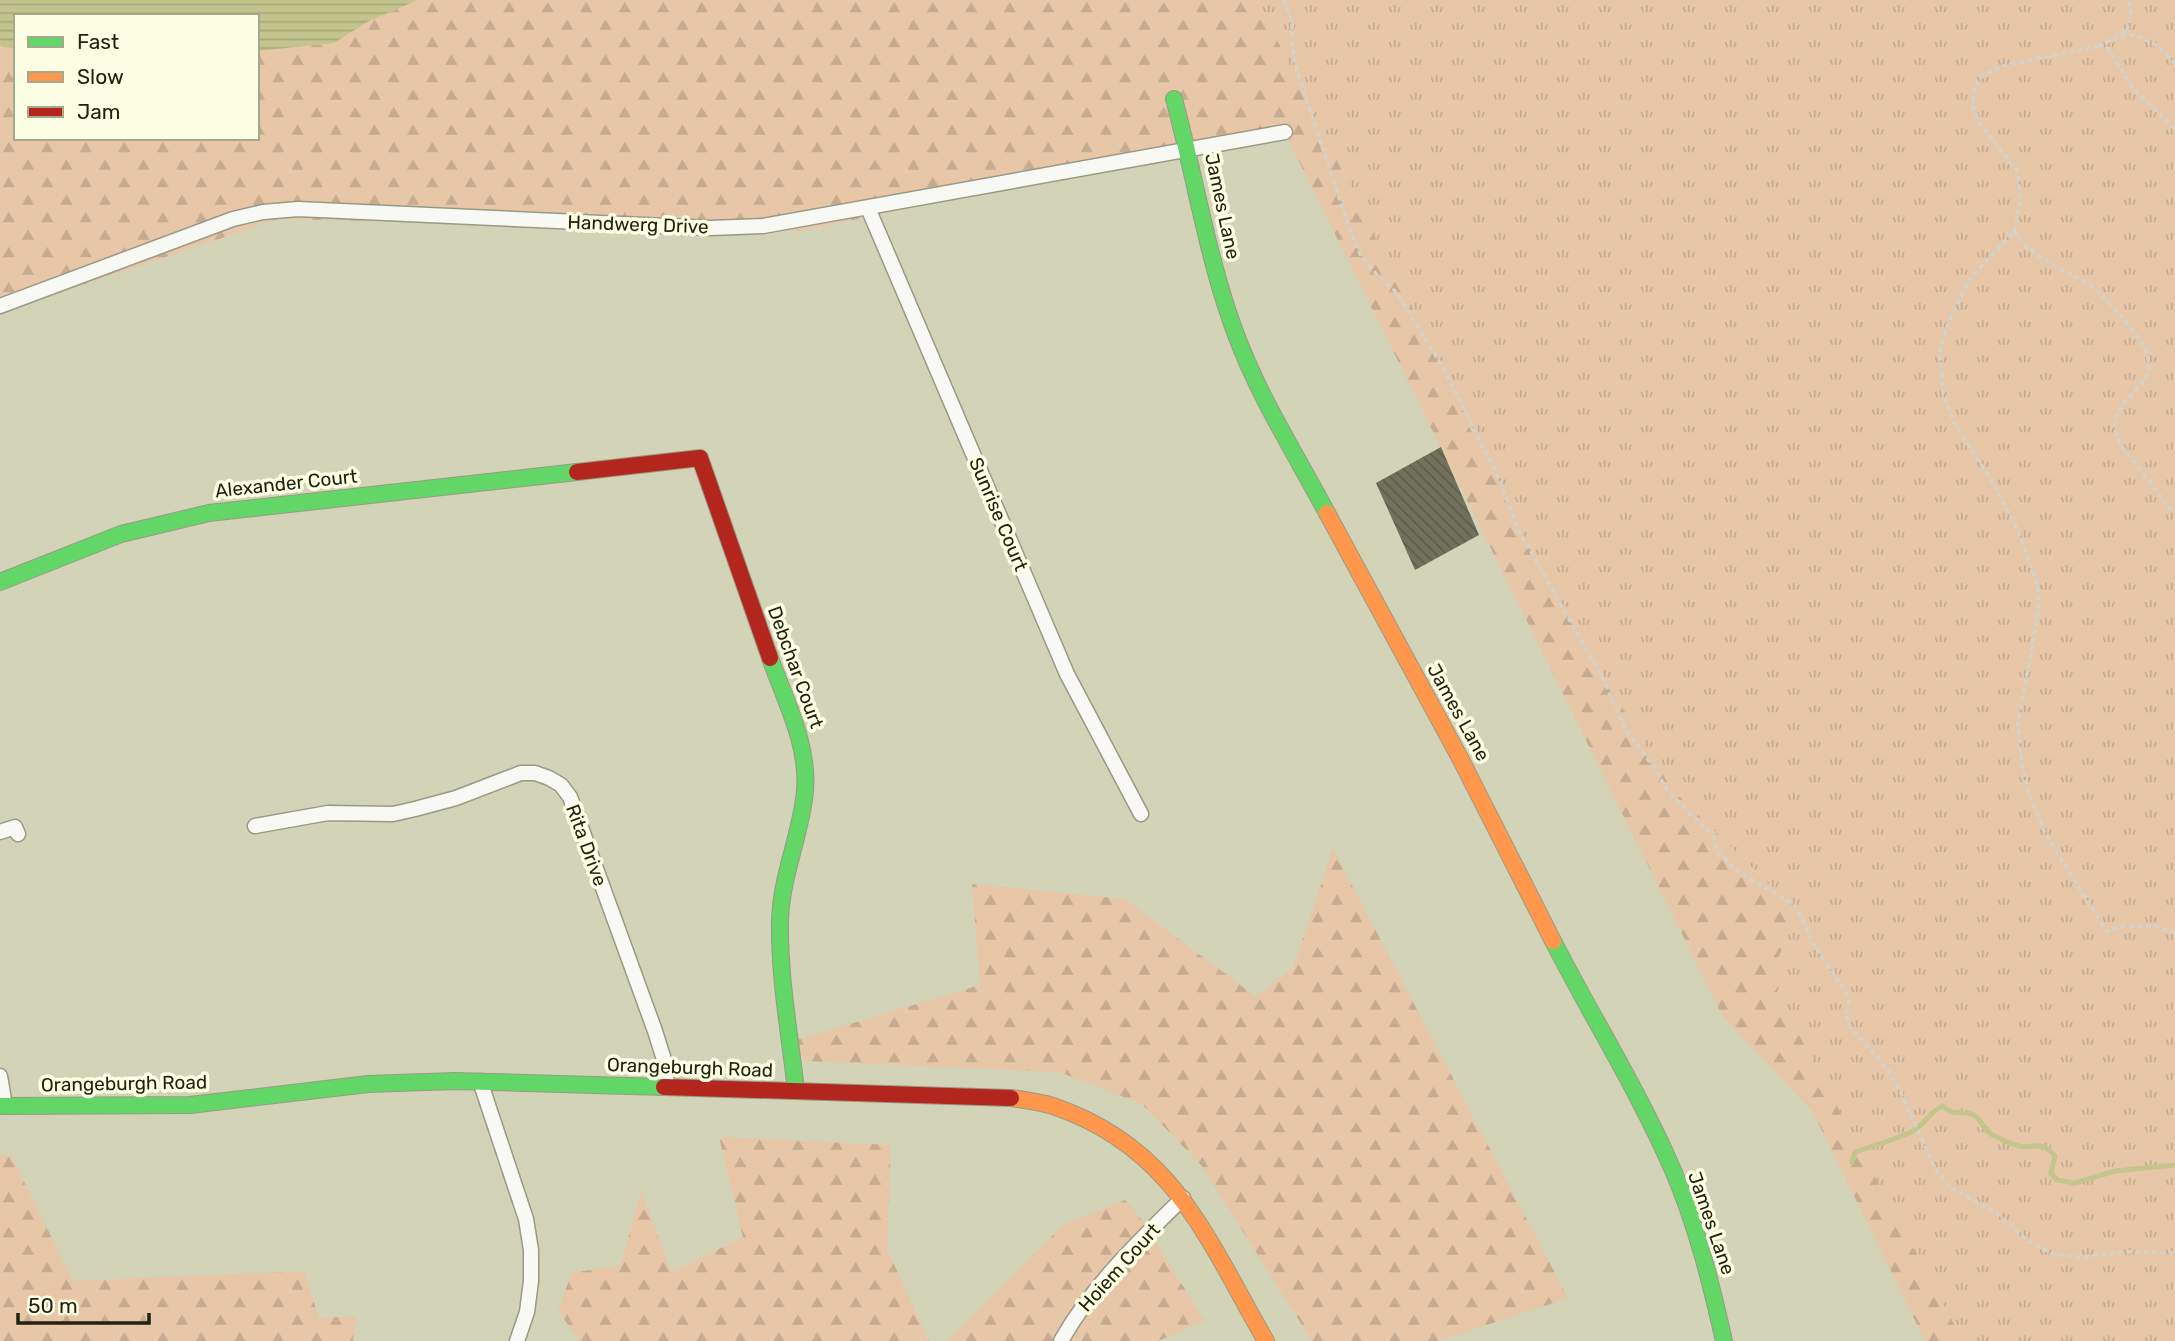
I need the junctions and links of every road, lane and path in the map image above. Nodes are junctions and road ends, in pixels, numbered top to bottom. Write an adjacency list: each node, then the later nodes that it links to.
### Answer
1 (1284, 0): 25 (path)
2 (2128, 0): 9 (path, bridge)
3 (2175, 64): 5 (path)
4 (1174, 99): 7 (street, James Lane)
5 (2175, 129)
6 (1285, 132): 7 (street, Handwerg Drive)
7 (1190, 150): 8 (street, Handwerg Drive); 29 (street, James Lane)
8 (868, 208): 10 (street, Handwerg Drive); 14 (street, Sunrise Court)
9 (2014, 232): 12 (path); 18 (path)
10 (0, 306)
11 (588, 471): 13 (street, Alexander Court); 22 (street, Debchar Court)
12 (2175, 515)
13 (0, 582)
14 (1141, 814)
15 (255, 826): 21 (street, Rita Drive)
16 (0, 832): 17 (street)
17 (18, 834)
18 (2175, 933)
19 (0, 1076): 23 (street)
20 (480, 1081): 21 (street, Orangeburgh Road); 23 (street, Orangeburgh Road); 26 (street)
21 (667, 1087): 22 (street, Orangeburgh Road)
22 (796, 1091): 24 (street, Orangeburgh Road)
23 (3, 1106)
24 (1183, 1198): 27 (street, Hoiem Court); 28 (street, Orangeburgh Road)
25 (2175, 1253)
26 (517, 1341)
27 (1061, 1341)
28 (1266, 1341)
29 (1724, 1341)

